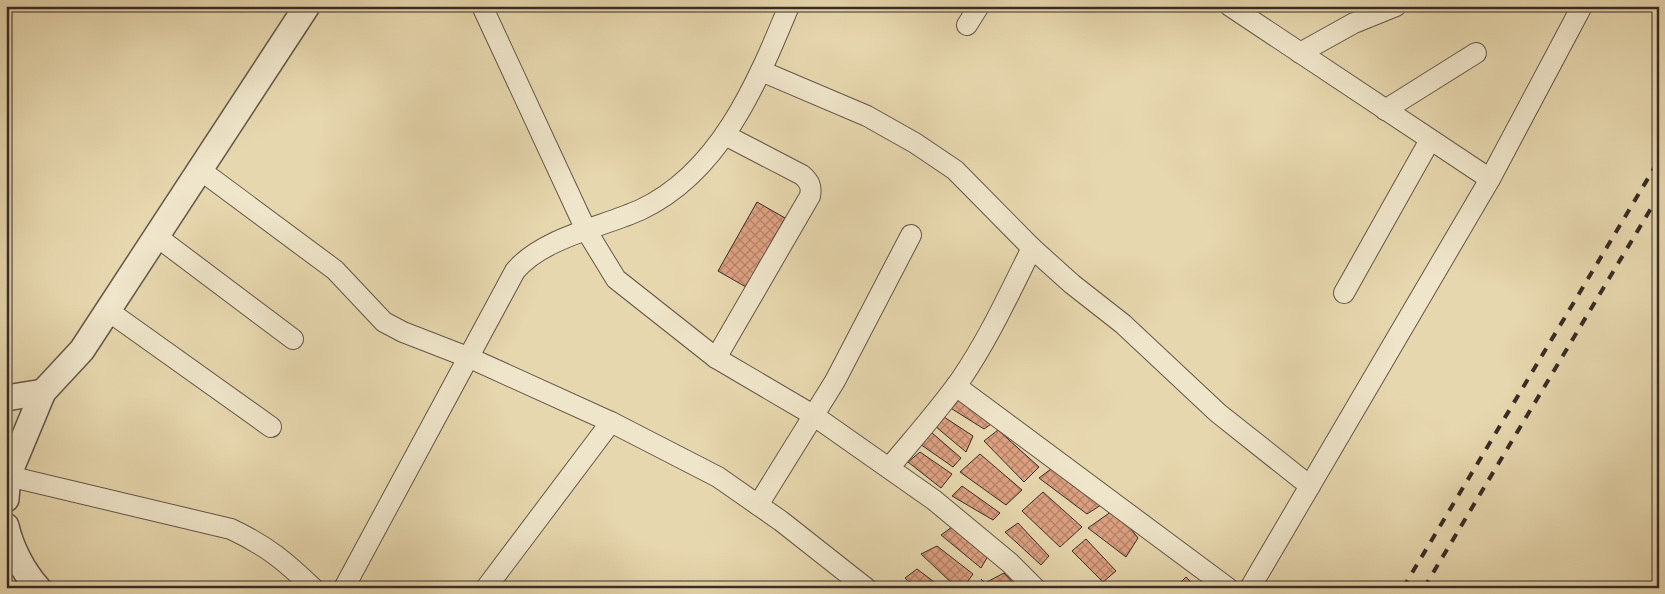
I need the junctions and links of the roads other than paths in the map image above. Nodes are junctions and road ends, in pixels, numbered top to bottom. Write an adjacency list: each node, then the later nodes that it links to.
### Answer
1 (307, 6): 15 (street)
2 (482, 6): 17 (street)
3 (789, 6): 11 (street)
4 (979, 6): 8 (street)
5 (1230, 6): 9 (street)
6 (1396, 6): 9 (street)
7 (1582, 6): 16 (street)
8 (968, 25)
9 (1300, 53): 12 (street)
10 (1476, 53): 12 (street)
11 (761, 71): 13 (street); 20 (street)
12 (1385, 110): 14 (street)
13 (725, 135): 17 (street); 25 (street)
14 (1430, 140): 16 (street); 21 (street)
15 (199, 169): 19 (street); 24 (street)
16 (1490, 179): 33 (street)
17 (586, 230): 24 (street); 25 (street)
18 (911, 235): 29 (street)
19 (156, 236): 22 (street); 23 (street)
20 (1032, 248): 26 (street); 33 (street)
21 (1344, 293)
22 (108, 310): 27 (street); 31 (street)
23 (293, 339)
24 (470, 358): 30 (street); 39 (street)
25 (716, 358): 29 (street)
26 (956, 386): 32 (street); 43 (street)
27 (43, 392): 28 (street); 34 (street)
28 (6, 398)
29 (813, 415): 32 (street); 35 (street)
30 (611, 422): 35 (street); 40 (street)
31 (271, 427)
32 (889, 468): 42 (street)
33 (1310, 486): 44 (street)
34 (7, 487): 38 (street)
35 (758, 505): 41 (street)
36 (6, 526): 37 (street)
37 (38, 588)
38 (313, 588)
39 (344, 588)
40 (486, 588)
41 (866, 588)
42 (1035, 588)
43 (1228, 588)
44 (1250, 588)

